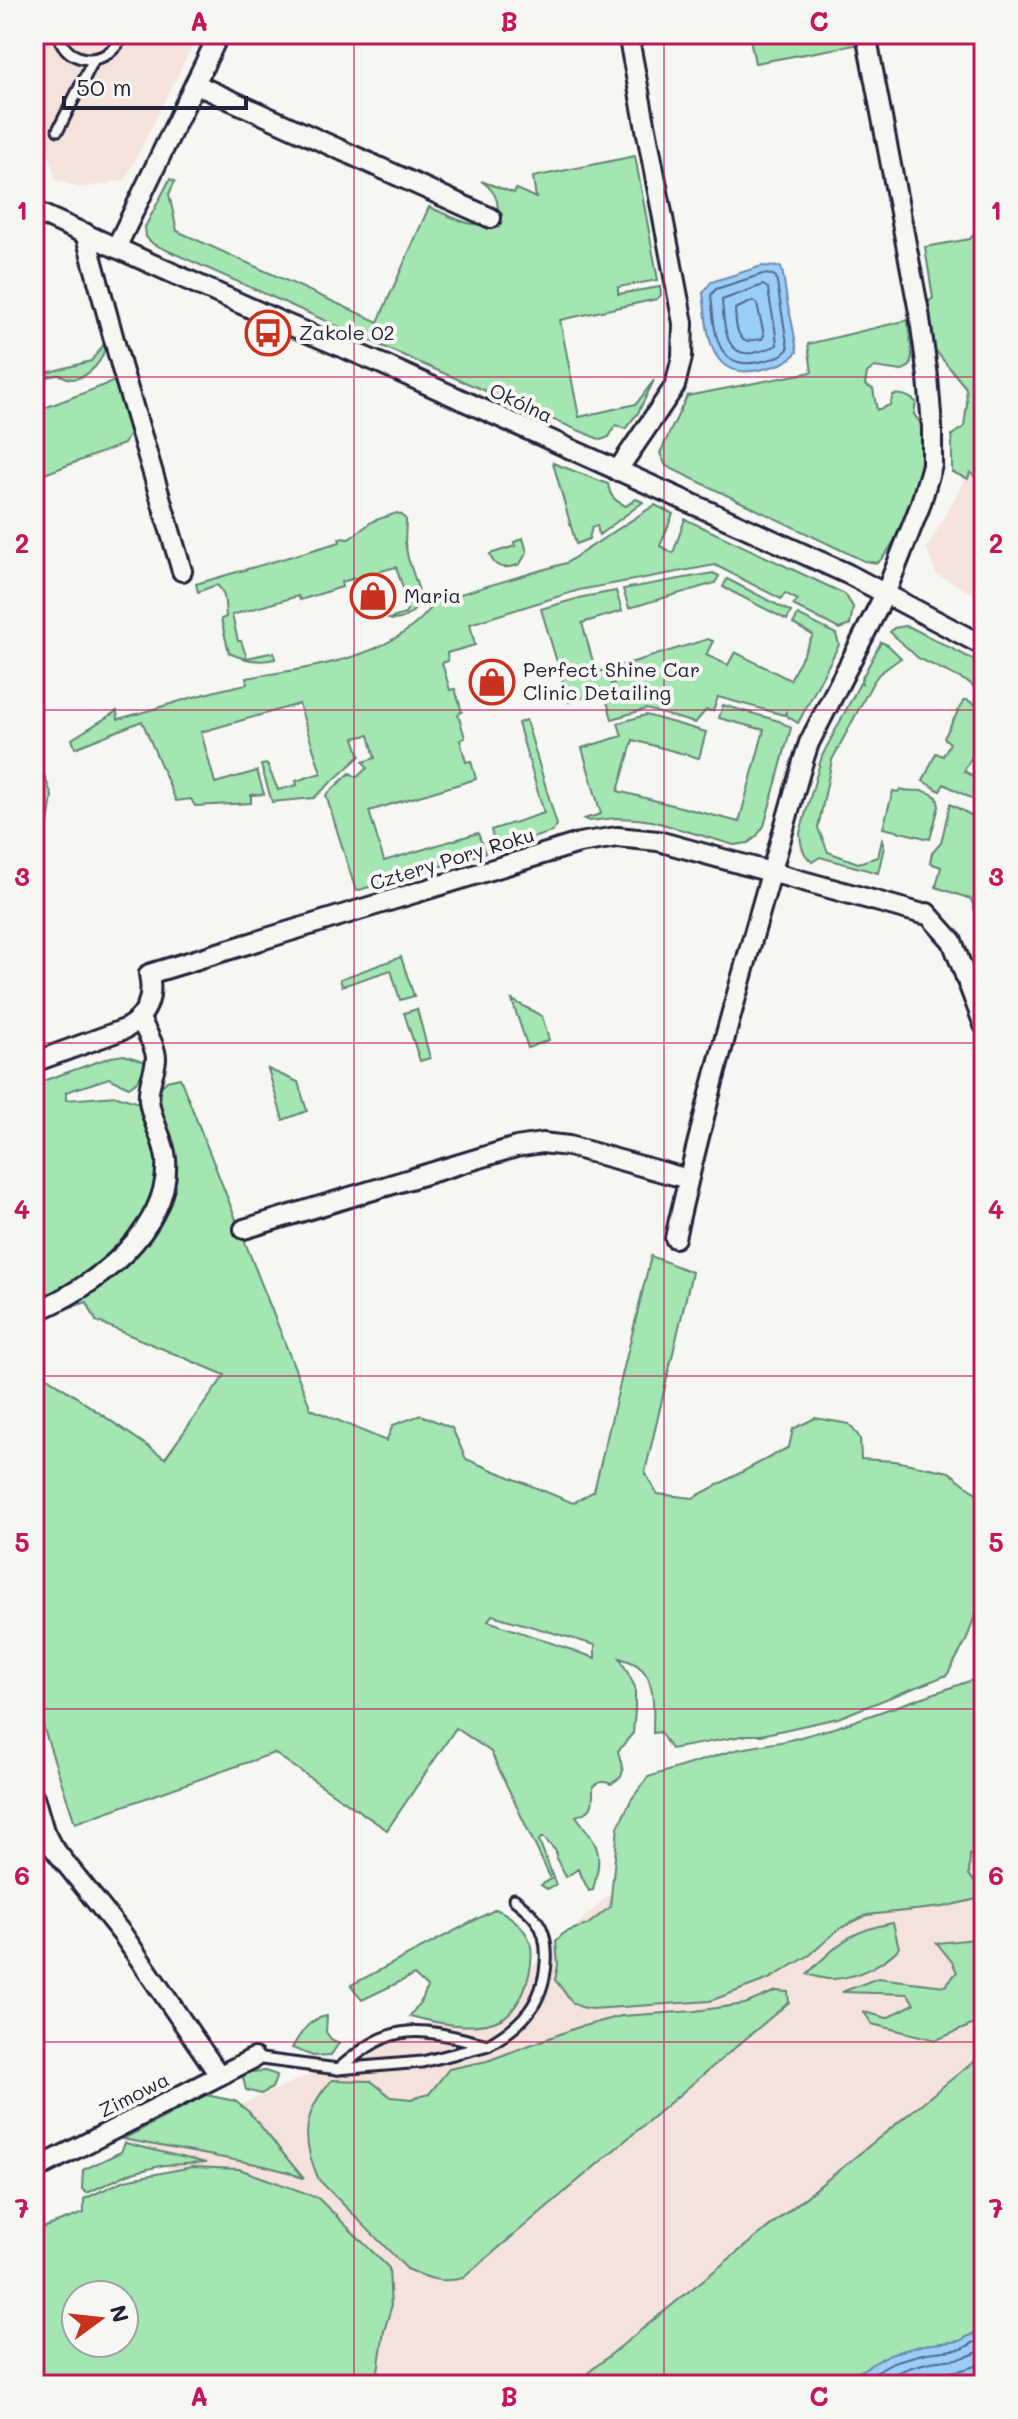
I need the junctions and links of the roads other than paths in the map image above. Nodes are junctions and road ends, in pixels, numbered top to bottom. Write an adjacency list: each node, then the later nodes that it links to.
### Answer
1 (59, 34): 6 (lane)
2 (125, 34): 6 (lane)
3 (219, 34): 7 (street)
4 (628, 34): 13 (street)
5 (866, 34): 15 (street)
6 (94, 59): 8 (lane)
7 (195, 84): 10 (street); 12 (street)
8 (58, 130)
9 (34, 211): 11 (street, Okólna)
10 (491, 218)
11 (85, 233): 12 (street, Okólna); 14 (street)
12 (116, 248): 13 (street, Okólna)
13 (617, 471): 15 (street, Okólna)
14 (182, 571)
15 (886, 592): 16 (street, Okólna); 17 (street)
16 (984, 646)
17 (772, 871): 18 (street, Cztery Pory Roku); 19 (street, Cztery Pory Roku); 21 (street)
18 (140, 1019): 20 (street); 24 (street)
19 (984, 1025)
20 (34, 1062)
21 (688, 1179): 22 (street); 23 (street)
22 (244, 1229)
23 (675, 1238)
24 (34, 1312)
25 (34, 1797): 30 (street)
26 (514, 1899): 27 (lane)
27 (488, 2045): 29 (lane); 29 (lane)
28 (254, 2058): 29 (lane); 30 (street, Zimowa)
29 (338, 2069)
30 (219, 2075): 31 (street, Zimowa)
31 (34, 2169)

